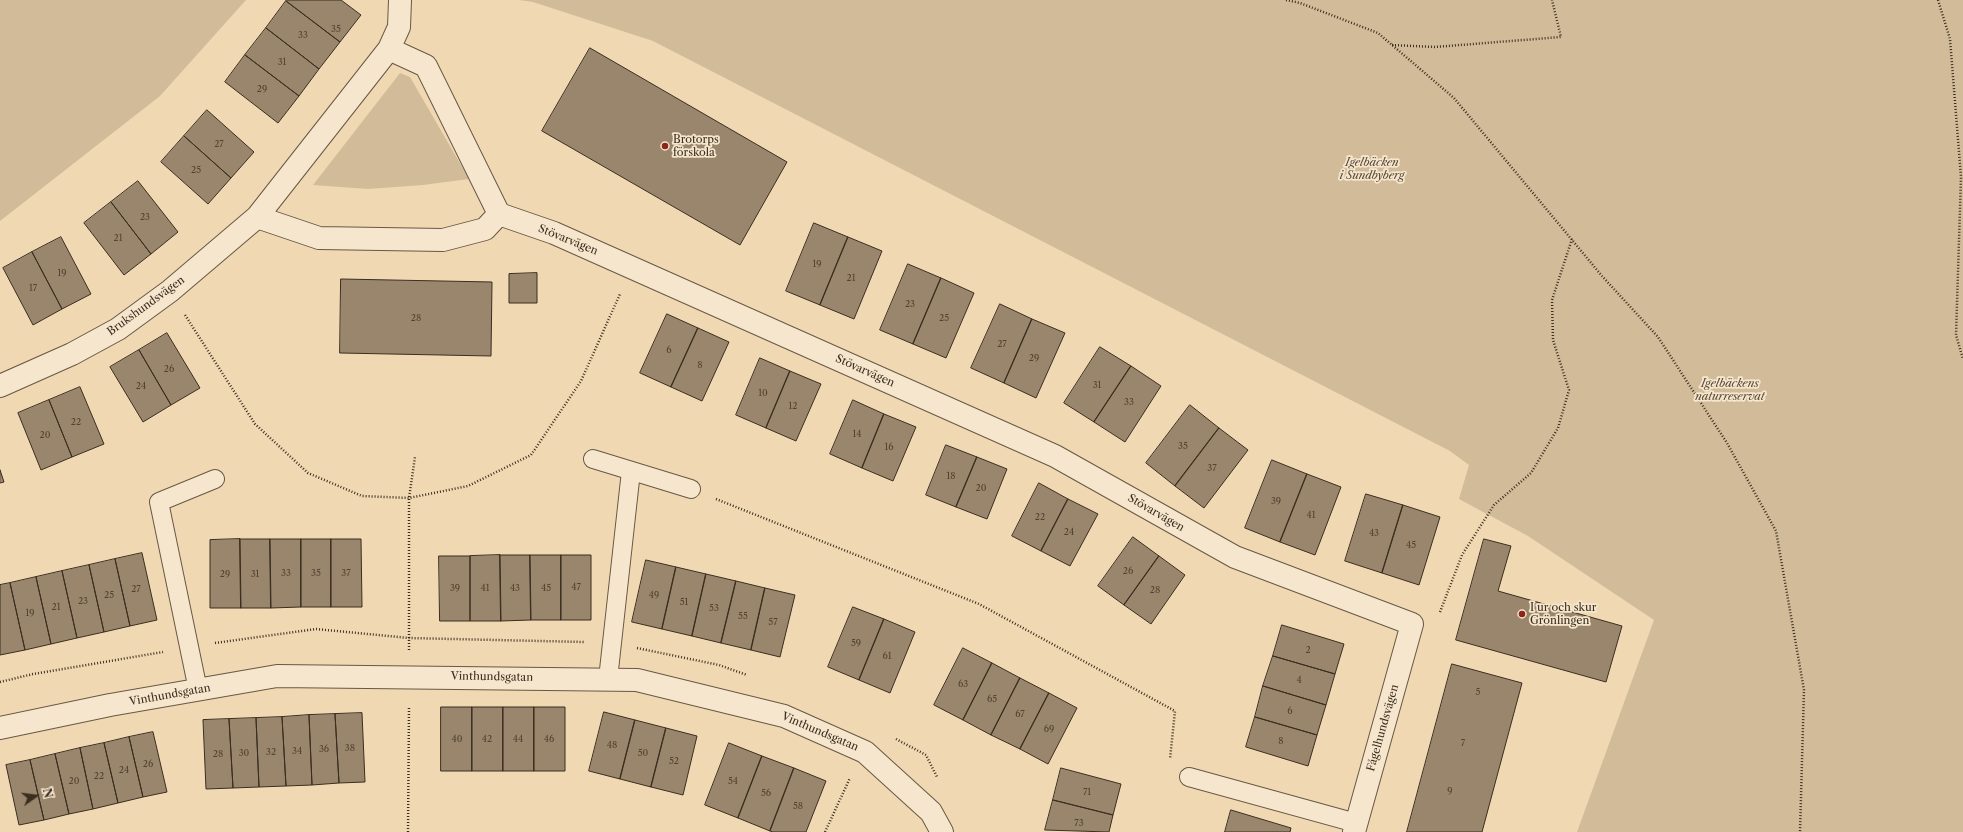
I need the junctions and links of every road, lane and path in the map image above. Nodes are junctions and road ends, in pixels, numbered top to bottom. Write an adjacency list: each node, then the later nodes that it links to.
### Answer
1 (400, 0): 6 (street, Brukshundsvägen)
2 (1286, 0): 5 (path)
3 (1552, 0): 5 (path)
4 (1938, 0): 12 (path)
5 (1392, 45): 9 (path)
6 (389, 49): 7 (street); 8 (street, Brukshundsvägen)
7 (499, 214): 8 (street); 10 (street, Stövarvägen)
8 (257, 216): 11 (street, Brukshundsvägen)
9 (1572, 239): 20 (path); 32 (path)
10 (628, 266): 19 (path); 21 (street, Stövarvägen)
11 (170, 291): 13 (street, Brukshundsvägen); 19 (path)
12 (1963, 359)
13 (0, 386)
14 (415, 457): 19 (path)
15 (593, 459): 16 (lane)
16 (632, 471): 18 (lane); 23 (lane)
17 (214, 479): 24 (lane)
18 (691, 489): 27 (path)
19 (409, 498): 22 (path)
20 (1440, 612)
21 (1412, 624): 28 (street, Fågelhundsvägen)
22 (409, 676): 23 (street, Vinthundsgatan); 24 (street, Vinthundsgatan); 29 (path)
23 (608, 679): 26 (street, Vinthundsgatan)
24 (198, 690): 25 (street, Vinthundsgatan)
25 (0, 728)
26 (865, 752): 30 (path); 31 (street, Vinthundsgatan)
27 (1189, 777): 28 (lane)
28 (1355, 828)
29 (408, 830)
30 (825, 832)
31 (942, 832)
32 (1800, 832)

